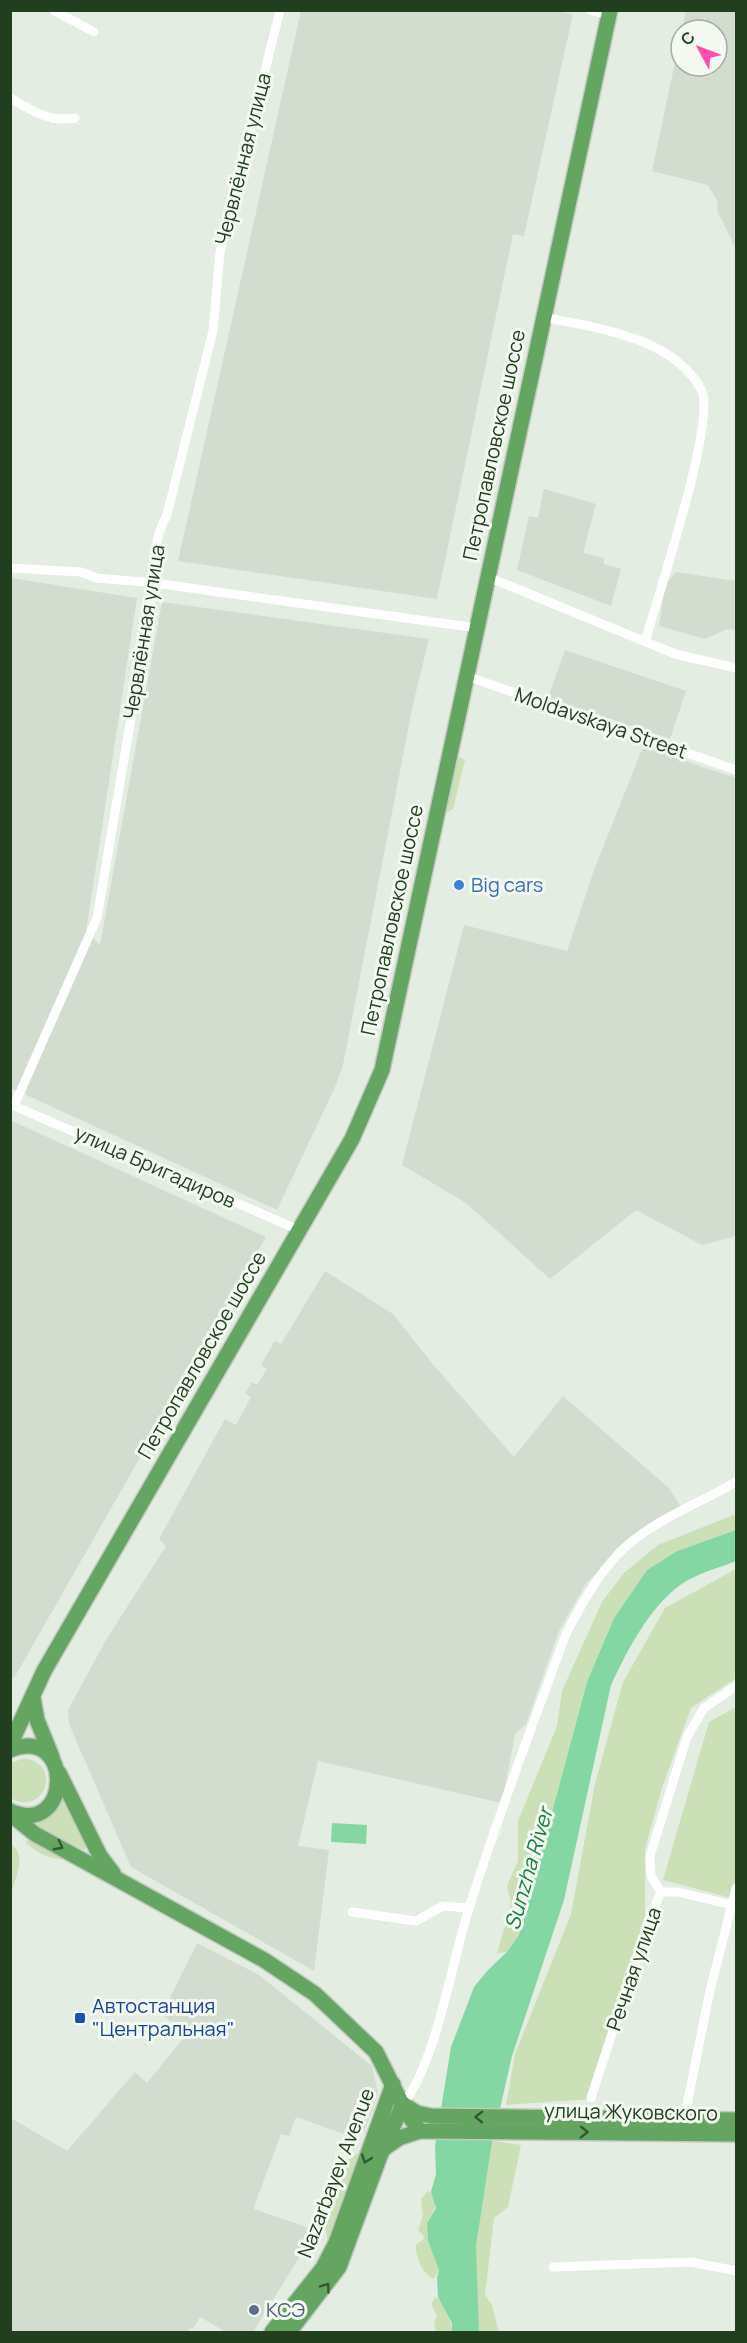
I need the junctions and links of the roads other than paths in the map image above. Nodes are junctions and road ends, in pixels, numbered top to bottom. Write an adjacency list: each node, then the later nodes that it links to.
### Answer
1 (53, 10): 5 (street)
2 (280, 10): 11 (street, Червлённая улица)
3 (590, 10): 4 (street)
4 (609, 13): 8 (main road, Петропавловское шоссе)
5 (94, 32)
6 (10, 98): 7 (street)
7 (75, 118)
8 (543, 317): 10 (main road, Петропавловское шоссе); 13 (street)
9 (10, 568): 11 (street)
10 (488, 577): 12 (main road, Петропавловское шоссе); 13 (street)
11 (154, 583): 12 (street); 17 (street, Червлённая улица)
12 (477, 628): 15 (main road, Петропавловское шоссе)
13 (645, 642): 14 (street)
14 (736, 668)
15 (466, 676): 16 (street, Moldavskaya Street); 18 (main road, Петропавловское шоссе)
16 (736, 770)
17 (12, 1105): 18 (street, улица Бригадиров)
18 (299, 1230): 21 (main road, Петропавловское шоссе)
19 (736, 1482): 30 (street)
20 (736, 1686): 28 (street, Речная улица)
21 (33, 1698): 22 (main road, Петропавловское шоссе); 24 (main road)
22 (10, 1745)
23 (10, 1750): 24 (main road)
24 (56, 1766): 25 (main road); 26 (main road)
25 (13, 1819): 26 (main road, one-way to 26)
26 (117, 1878): 32 (main road)
27 (736, 1888): 29 (street)
28 (662, 1892): 29 (street); 33 (street, Речная улица)
29 (734, 1906): 35 (street)
30 (469, 1908): 31 (street); 34 (street)
31 (352, 1912)
32 (393, 2084): 34 (main road); 38 (main road, Nazarbayev Avenue)
33 (591, 2098)
34 (403, 2104): 37 (main road, one-way to 34); 38 (main road); 39 (main road); 41 (main road, Nazarbayev Avenue)
35 (684, 2120): 36 (main road); 37 (main road)
36 (736, 2120)
37 (526, 2125): 39 (main road); 40 (main road, улица Жуковского, one-way to 40)
38 (377, 2128): 44 (main road, Nazarbayev Avenue, one-way to 44)
39 (426, 2132): 41 (main road)
40 (736, 2134)
41 (383, 2149): 45 (main road, Nazarbayev Avenue, one-way to 41)
42 (553, 2267): 43 (street)
43 (736, 2271)
44 (272, 2332)
45 (289, 2332)

